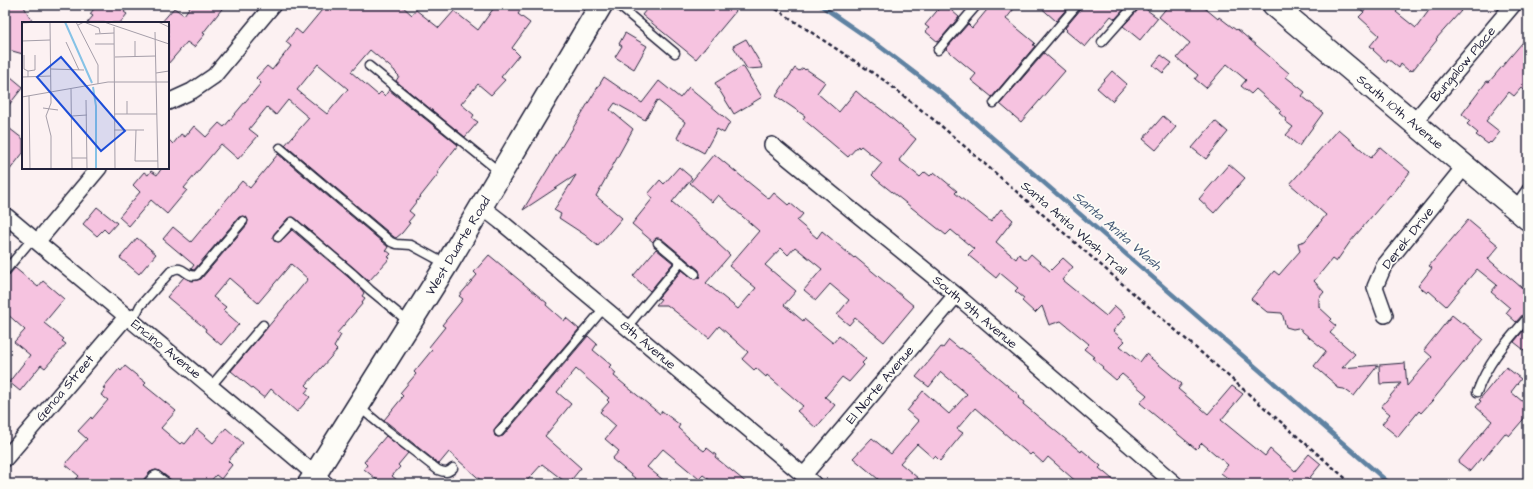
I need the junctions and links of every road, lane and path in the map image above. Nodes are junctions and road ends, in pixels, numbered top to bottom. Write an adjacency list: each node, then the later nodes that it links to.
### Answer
1 (273, 5): 14 (street)
2 (601, 5): 21 (main road, West Duarte Road)
3 (618, 5): 12 (lane)
4 (770, 5): 53 (path, Santa Anita Wash Trail)
5 (977, 5): 11 (lane)
6 (1077, 5): 15 (lane)
7 (1135, 5): 10 (lane)
8 (1274, 5): 16 (main road, South 10th Avenue)
9 (1513, 5): 16 (street, Bungalow Place)
10 (1102, 42)
11 (938, 50)
12 (675, 53)
13 (370, 66): 21 (lane)
14 (169, 102)
15 (994, 103)
16 (1413, 123): 19 (main road, South 10th Avenue)
17 (772, 145): 34 (street, South 9th Avenue)
18 (280, 148): 31 (lane)
19 (1464, 167): 24 (main road, South 10th Avenue); 36 (street, Derek Drive)
20 (98, 169): 28 (street)
21 (501, 174): 23 (main road, West Duarte Road)
22 (1528, 187): 24 (lane)
23 (482, 207): 31 (main road, West Duarte Road); 35 (street, 8th Avenue)
24 (1521, 213)
25 (5, 215): 28 (street, Encino Avenue)
26 (243, 220): 37 (lane)
27 (278, 237): 39 (lane)
28 (35, 240): 32 (lane); 37 (street, Encino Avenue)
29 (658, 243): 30 (lane)
30 (682, 262): 33 (lane); 41 (lane)
31 (447, 264): 39 (main road, West Duarte Road)
32 (5, 271)
33 (695, 274)
34 (956, 295): 48 (street, El Norte Avenue); 52 (street, South 9th Avenue)
35 (604, 308): 41 (street, 8th Avenue); 45 (lane)
36 (1385, 315)
37 (126, 317): 42 (street, Encino Avenue); 46 (street, Genoa Street)
38 (1528, 317): 43 (lane)
39 (410, 323): 44 (main road, West Duarte Road)
40 (263, 325): 42 (lane)
41 (627, 327): 48 (street, 8th Avenue)
42 (211, 386): 49 (street, Encino Avenue)
43 (1477, 392)
44 (357, 405): 47 (lane); 49 (main road, West Duarte Road)
45 (499, 432)
46 (5, 459)
47 (453, 468)
48 (809, 480)
49 (316, 481)
50 (147, 484): 51 (lane)
51 (168, 484)
52 (1174, 484)
53 (1352, 484)

